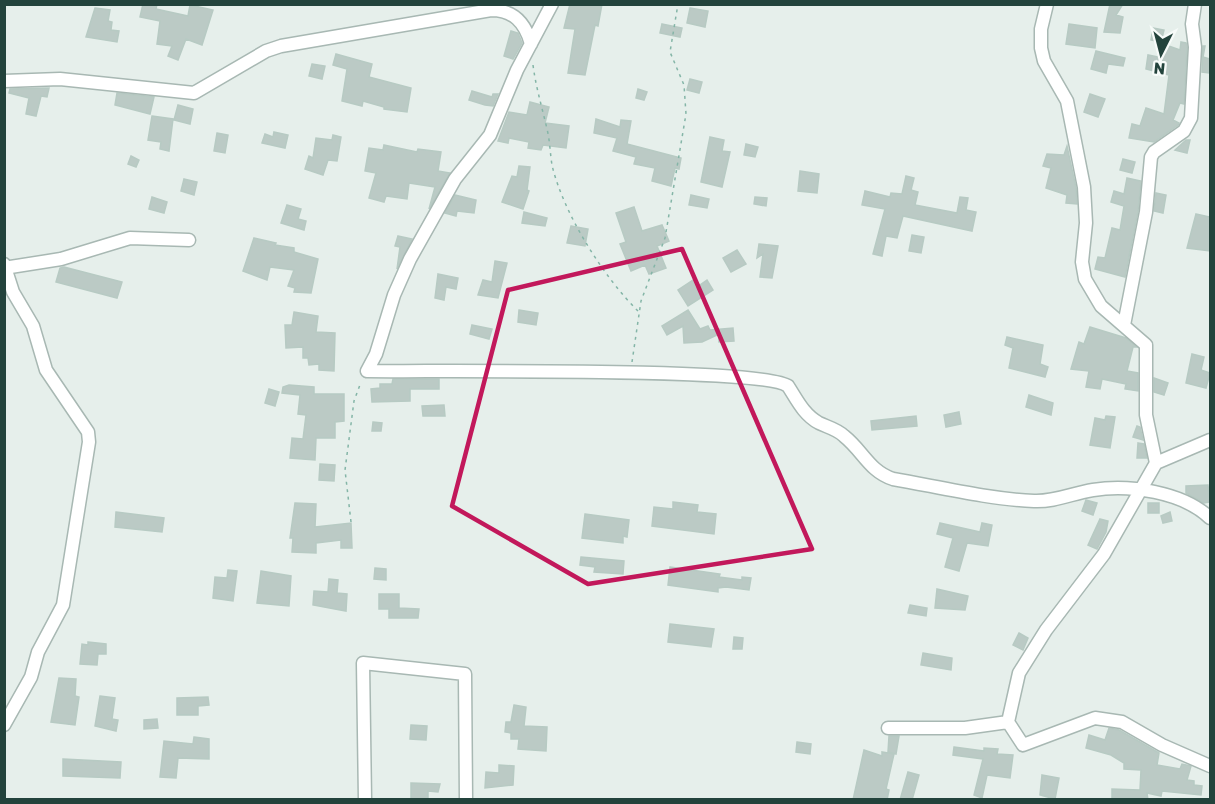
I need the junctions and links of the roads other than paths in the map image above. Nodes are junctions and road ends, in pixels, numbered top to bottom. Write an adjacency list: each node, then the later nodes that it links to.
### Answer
1 (552, 4): 4 (street)
2 (1047, 4): 8 (street)
3 (1195, 4): 8 (street)
4 (531, 44): 5 (street); 11 (street)
5 (4, 81)
6 (189, 240): 7 (street)
7 (5, 266): 14 (street)
8 (1124, 325): 10 (street)
9 (1210, 440): 10 (street)
10 (1156, 463): 11 (street)
11 (1142, 491): 12 (street); 13 (street)
12 (1210, 518)
13 (1008, 722): 15 (street); 16 (street)
14 (4, 725)
15 (888, 728)
16 (1210, 766)
17 (365, 800): 18 (street)
18 (466, 800)

